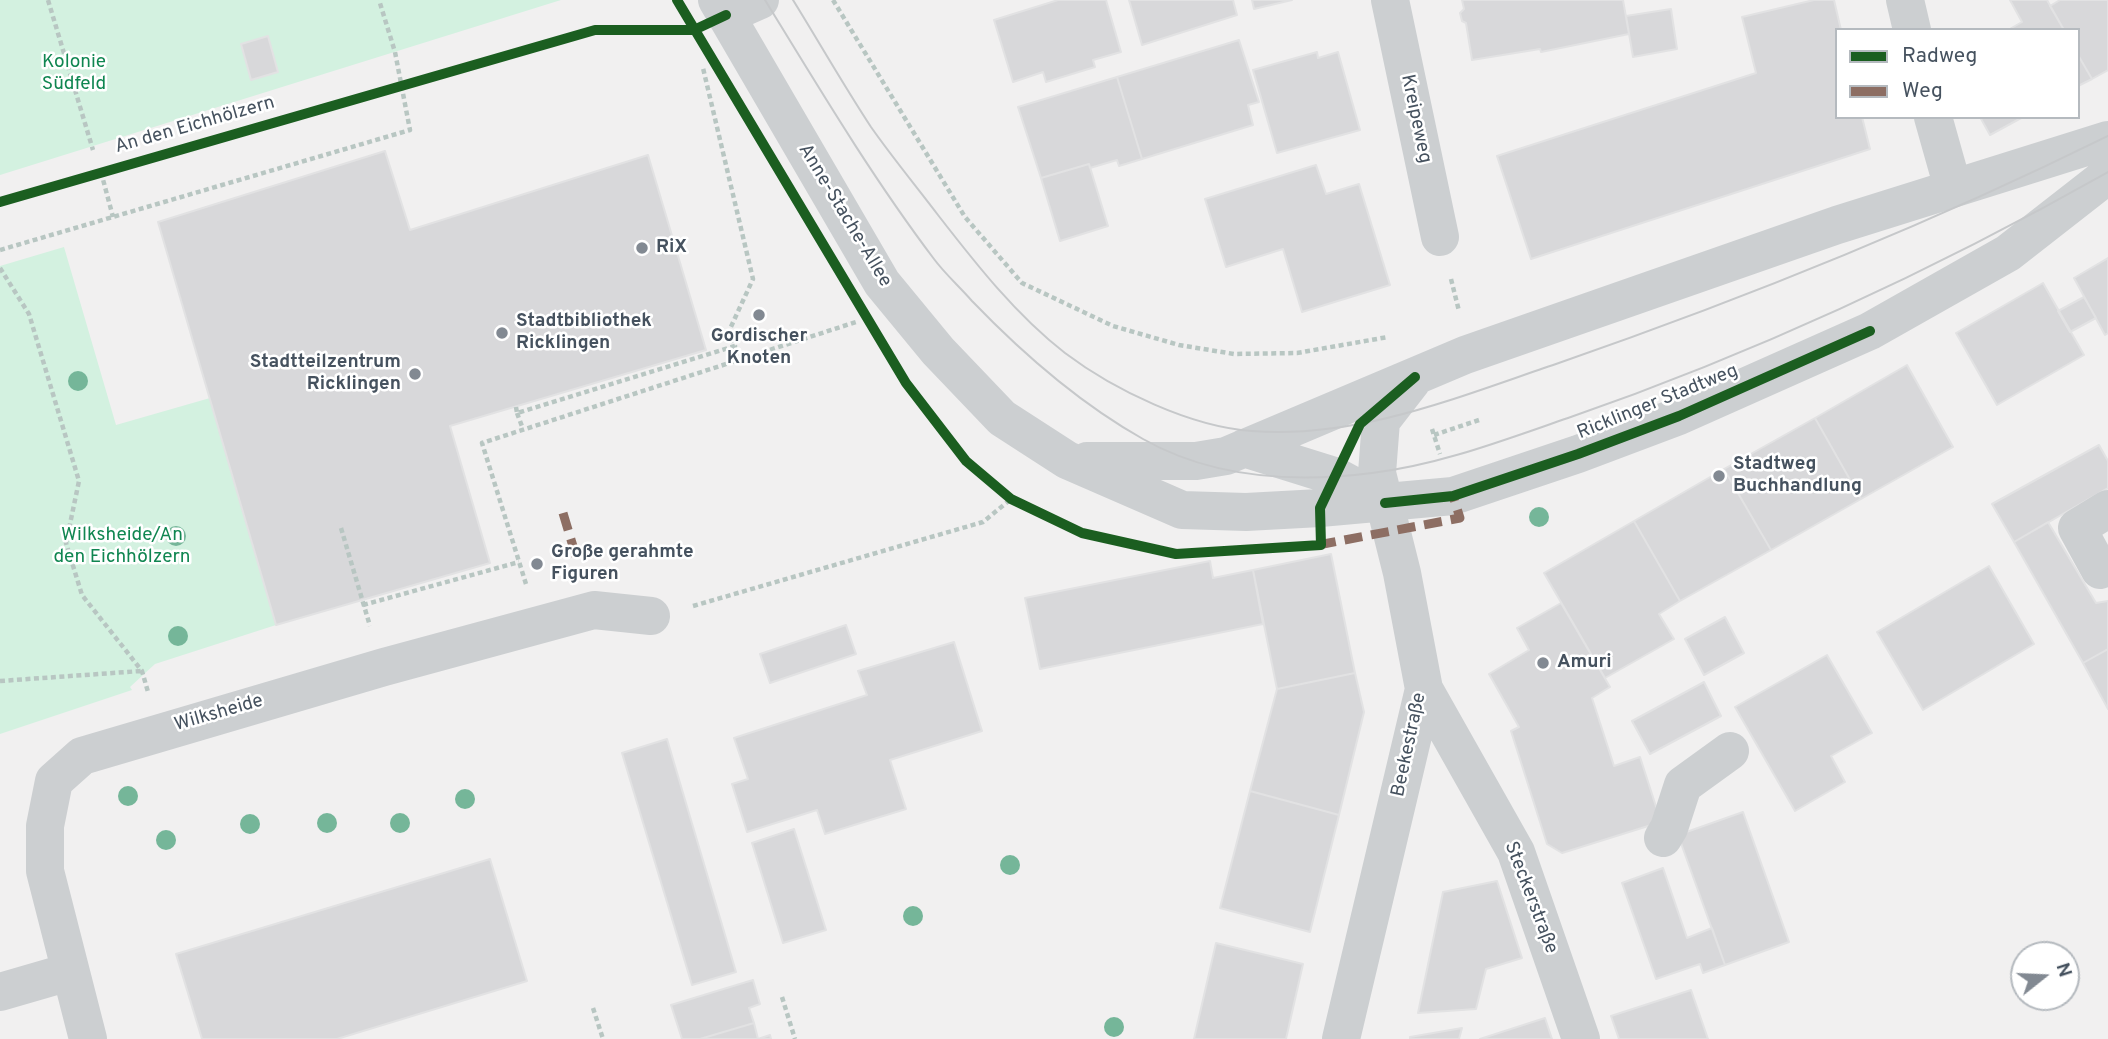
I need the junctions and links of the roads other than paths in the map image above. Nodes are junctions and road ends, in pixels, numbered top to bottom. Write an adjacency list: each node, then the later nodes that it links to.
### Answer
1 (1390, 0): 9 (street, Kreipeweg)
2 (1905, 0): 4 (street)
3 (734, 5): 12 (street, Anne-Stache-Allee)
4 (1912, 28)
5 (1934, 119): 8 (street)
6 (2108, 140): 8 (street)
7 (2108, 175): 13 (street, Ricklinger Stadtweg)
8 (1954, 188): 10 (street)
9 (1440, 237)
10 (1415, 377): 11 (street); 14 (street, Beekestraße)
11 (1244, 448): 12 (street); 14 (street)
12 (1067, 460): 14 (street, Anne-Stache-Allee)
13 (1453, 496): 14 (street, Anne-Stache-Allee)
14 (1385, 503): 18 (street, Beekestraße)
15 (2108, 509): 16 (street)
16 (2100, 570)
17 (651, 616): 21 (street, Wilksheide)
18 (1424, 689): 24 (street, Beekestraße); 25 (street, Steckerstraße)
19 (1730, 751): 20 (street)
20 (1663, 838)
21 (69, 972): 22 (street); 23 (street, Wilksheide)
22 (0, 992)
23 (88, 1039)
24 (1341, 1039)
25 (1581, 1039)

